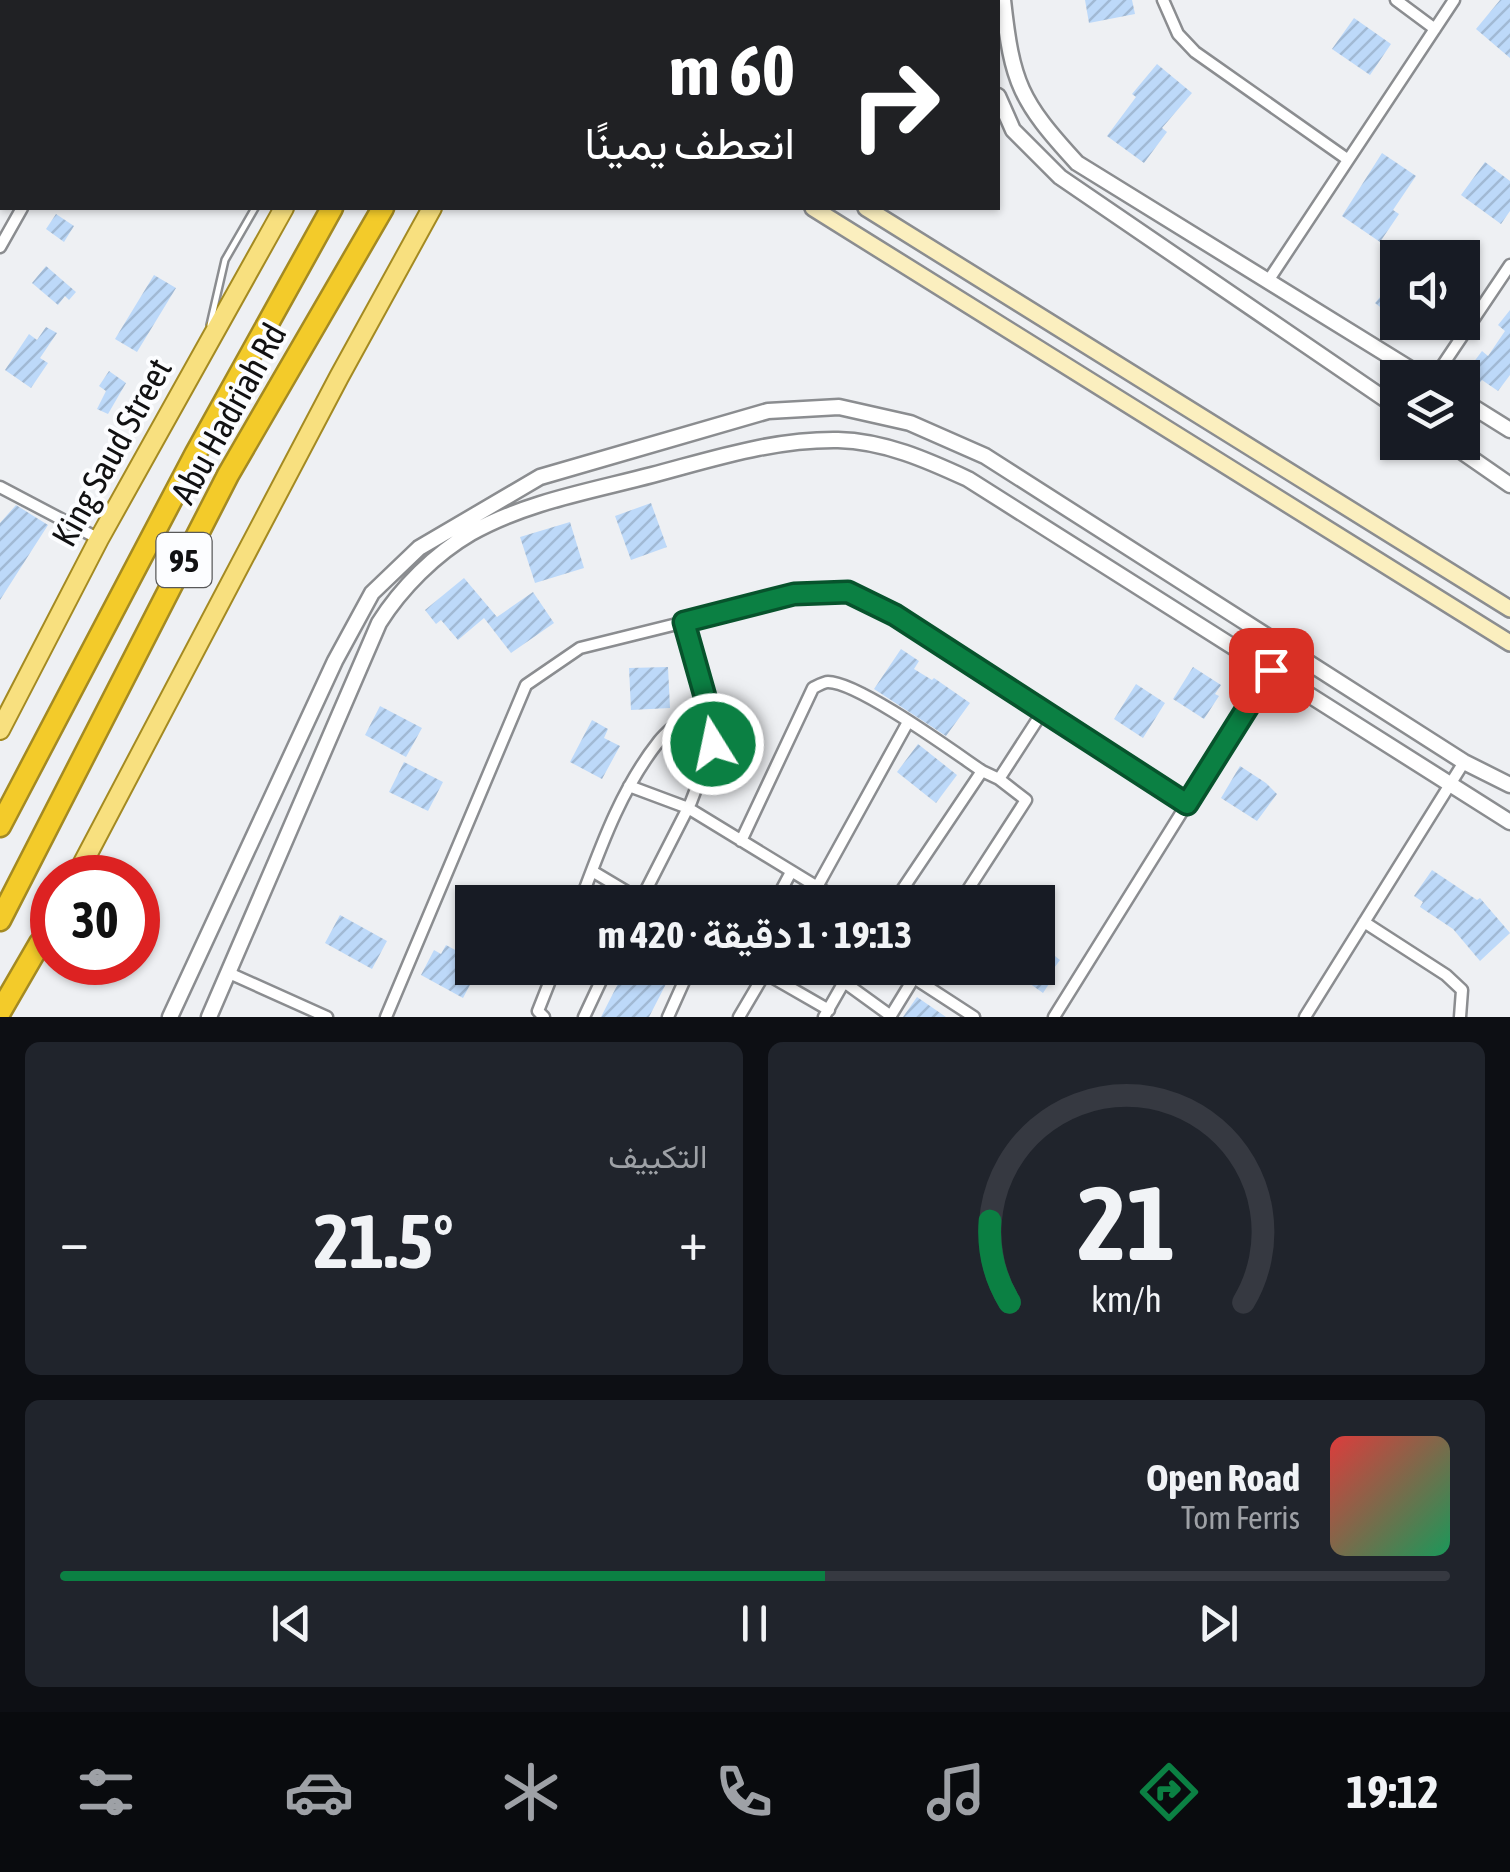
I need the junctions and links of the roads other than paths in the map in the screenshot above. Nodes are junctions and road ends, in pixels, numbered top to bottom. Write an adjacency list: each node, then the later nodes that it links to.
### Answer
1 (1003, 0): 18 (street)
2 (1164, 0): 7 (street)
3 (1396, 0): 5 (street)
4 (1454, 0): 5 (street)
5 (1435, 29): 7 (street)
6 (1000, 100): 23 (street)
7 (1347, 159): 18 (street)
8 (21, 210): 16 (street)
9 (254, 210): 20 (lane)
10 (283, 210): 20 (main road, King Saud Street)
11 (331, 210): 47 (highway, Abu Hadriah Rd / 95)
12 (382, 210): 60 (highway, Abu Hadriah Rd / 95)
13 (431, 210): 49 (main road)
14 (815, 210): 32 (main road)
15 (869, 210): 30 (main road)
16 (0, 247)
17 (1510, 265): 19 (street)
18 (1268, 281): 21 (street)
19 (1506, 281): 22 (street)
20 (204, 350): 29 (main road, King Saud Street)
21 (1397, 360)
22 (1447, 360)
23 (1380, 396)
24 (1480, 411): 25 (street)
25 (1510, 430)
26 (1474, 460): 27 (street)
27 (1510, 485)
28 (0, 487): 29 (street)
29 (98, 539): 37 (main road, King Saud Street)
30 (1510, 609)
31 (684, 622): 34 (street); 35 (street); 81 (street)
32 (1510, 643)
33 (1271, 670): 41 (street); 44 (street); 64 (street)
34 (706, 700): 43 (street); 45 (street)
35 (1043, 711): 40 (street); 44 (street)
36 (908, 722): 39 (street); 48 (street); 57 (street)
37 (0, 730)
38 (1464, 762): 41 (street); 42 (street); 78 (street)
39 (982, 771): 40 (street); 58 (street)
40 (1000, 779): 59 (street)
41 (1451, 782): 46 (street); 61 (street)
42 (1510, 785)
43 (629, 786): 45 (street); 50 (street)
44 (1187, 804): 87 (street)
45 (688, 808): 48 (street); 54 (street)
46 (1510, 822)
47 (0, 826)
48 (741, 841): 51 (street)
49 (87, 855)
50 (592, 871): 52 (street); 53 (street)
51 (792, 872): 55 (street); 56 (street)
52 (587, 885)
53 (615, 885)
54 (650, 885)
55 (785, 885)
56 (812, 885)
57 (819, 885)
58 (906, 885)
59 (971, 885)
60 (0, 920)
61 (1364, 922): 88 (street); 89 (street)
62 (30, 961): 74 (highway)
63 (30, 967): 77 (main road)
64 (228, 973): 79 (street); 80 (street)
65 (548, 985): 82 (street)
66 (599, 985): 83 (street)
67 (682, 985): 84 (street)
68 (754, 985): 85 (street)
69 (783, 985): 75 (street)
70 (842, 985): 75 (street)
71 (848, 985): 76 (street)
72 (910, 985): 76 (street)
73 (933, 985): 86 (street)
74 (0, 1012)
75 (826, 1014)
76 (891, 1016)
77 (8, 1017)
78 (170, 1017)
79 (208, 1017)
80 (327, 1017)
81 (386, 1017)
82 (544, 1017)
83 (584, 1017)
84 (668, 1017)
85 (739, 1017)
86 (974, 1017)
87 (1054, 1017)
88 (1305, 1017)
89 (1460, 1017)

